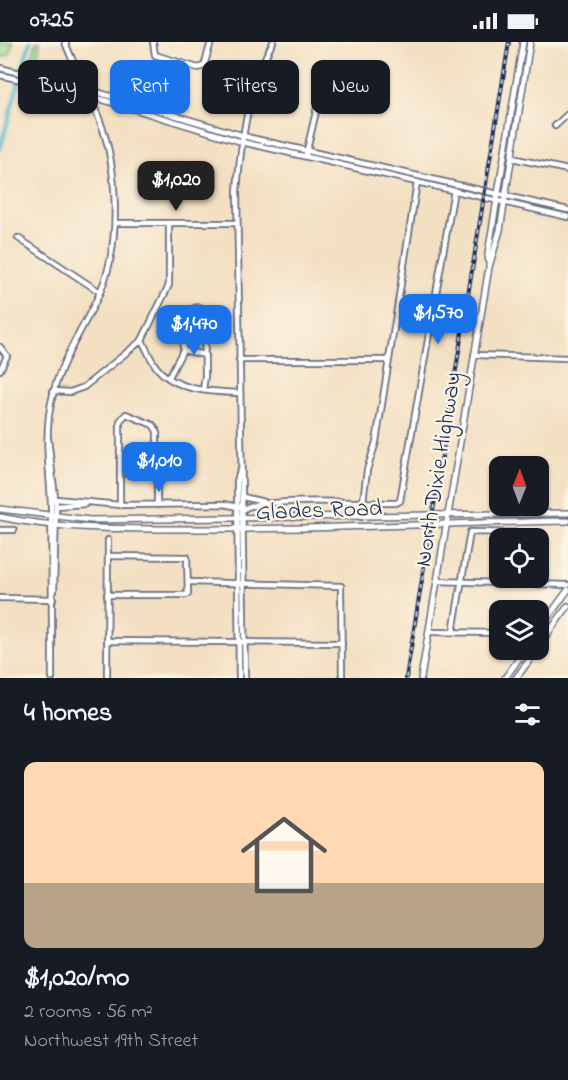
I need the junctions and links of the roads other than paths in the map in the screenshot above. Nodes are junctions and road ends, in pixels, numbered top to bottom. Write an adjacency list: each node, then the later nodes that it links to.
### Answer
1 (65, 42): 7 (street)
2 (153, 42): 3 (street)
3 (211, 42)
4 (273, 42): 21 (street)
5 (523, 42): 12 (main road, North Dixie Highway)
6 (530, 42): 12 (main road, North Dixie Highway)
7 (73, 60)
8 (0, 68): 10 (street)
9 (0, 75): 10 (street)
10 (16, 76)
11 (98, 93): 19 (street)
12 (518, 97): 24 (main road, North Dixie Highway); 31 (main road, North Dixie Highway)
13 (98, 99): 14 (street)
14 (103, 100): 15 (street); 19 (street)
15 (98, 106)
16 (97, 114): 36 (street)
17 (315, 114): 23 (street)
18 (568, 114): 20 (street)
19 (167, 116): 21 (street); 22 (street)
20 (555, 126)
21 (244, 135): 22 (street); 23 (street)
22 (243, 142): 23 (street); 38 (street)
23 (306, 154): 25 (street)
24 (512, 158): 26 (street); 31 (main road, North Dixie Highway)
25 (349, 164): 27 (street); 28 (street)
26 (568, 171)
27 (434, 180): 29 (street); 30 (street)
28 (417, 182): 29 (street); 48 (street)
29 (424, 184): 30 (street)
30 (454, 188): 31 (street); 60 (street)
31 (501, 198): 32 (street); 34 (street); 45 (main road, North Dixie Highway)
32 (558, 207): 33 (street); 34 (street)
33 (568, 210)
34 (557, 215): 35 (street)
35 (568, 217)
36 (115, 223): 37 (street); 40 (street)
37 (169, 223): 38 (street); 41 (street)
38 (237, 223): 47 (street)
39 (18, 238): 40 (street)
40 (100, 292): 52 (street)
41 (142, 340): 50 (street); 52 (street)
42 (0, 347): 49 (street)
43 (183, 350): 44 (street); 44 (street); 50 (street)
44 (205, 355): 51 (street)
45 (474, 355): 46 (street); 70 (main road, North Dixie Highway)
46 (568, 358)
47 (239, 360): 48 (street); 53 (street)
48 (388, 360): 60 (street)
49 (0, 370)
50 (169, 377): 51 (street)
51 (203, 390): 53 (street)
52 (53, 391): 54 (street)
53 (240, 393): 55 (street)
54 (47, 434): 58 (street); 72 (street)
55 (240, 470): 56 (street); 57 (street)
56 (237, 495): 62 (street); 66 (street)
57 (243, 497): 59 (street); 68 (street)
58 (56, 499): 61 (street); 65 (street)
59 (272, 503): 60 (street); 68 (street)
60 (362, 503): 73 (street)
61 (94, 504): 63 (street); 65 (street)
62 (224, 504): 64 (street); 66 (street)
63 (120, 505): 64 (street); 64 (street)
64 (157, 505)
65 (57, 506): 72 (street)
66 (237, 507): 74 (street)
67 (0, 509): 72 (main road, Glades Road)
68 (244, 509): 74 (street)
69 (568, 513): 70 (main road, Glades Road)
70 (449, 515): 73 (main road, Glades Road); 76 (main road, North Dixie Highway)
71 (0, 517): 77 (main road, Glades Road)
72 (54, 517): 74 (main road, Glades Road); 77 (street)
73 (361, 517): 74 (main road, Glades Road)
74 (241, 520): 78 (street)
75 (568, 521): 76 (main road, Glades Road)
76 (447, 524): 78 (main road, Glades Road); 84 (main road, North Dixie Highway)
77 (54, 526): 78 (main road, Glades Road); 93 (street); 98 (street)
78 (241, 529): 87 (street)
79 (0, 530): 80 (street)
80 (14, 530)
81 (489, 533): 86 (street)
82 (108, 540): 83 (street)
83 (108, 556): 85 (street); 94 (street)
84 (437, 581): 86 (street); 101 (main road, North Dixie Highway)
85 (189, 582): 87 (street); 94 (street)
86 (462, 582): 88 (street); 102 (street)
87 (241, 583): 106 (street); 107 (street); 108 (street)
88 (489, 583)
89 (549, 584): 90 (street)
90 (557, 584): 91 (street); 95 (street)
91 (568, 585)
92 (568, 590): 95 (main road)
93 (51, 592): 97 (street); 98 (street)
94 (107, 595): 105 (street)
95 (564, 596): 100 (main road)
96 (0, 598): 97 (street)
97 (43, 598): 98 (street)
98 (53, 599): 111 (street)
99 (568, 606): 104 (main road)
100 (549, 616)
101 (429, 632): 102 (street); 116 (main road, North Dixie Highway)
102 (453, 632): 103 (street)
103 (489, 633)
104 (549, 634)
105 (106, 641): 106 (street); 112 (street)
106 (238, 642): 107 (street); 113 (street)
107 (245, 642): 108 (street); 114 (street)
108 (342, 643): 115 (street)
109 (518, 660): 117 (main road)
110 (529, 660): 118 (main road)
111 (52, 678)
112 (107, 678)
113 (239, 678)
114 (245, 678)
115 (342, 678)
116 (421, 678)
117 (505, 678)
118 (516, 678)

